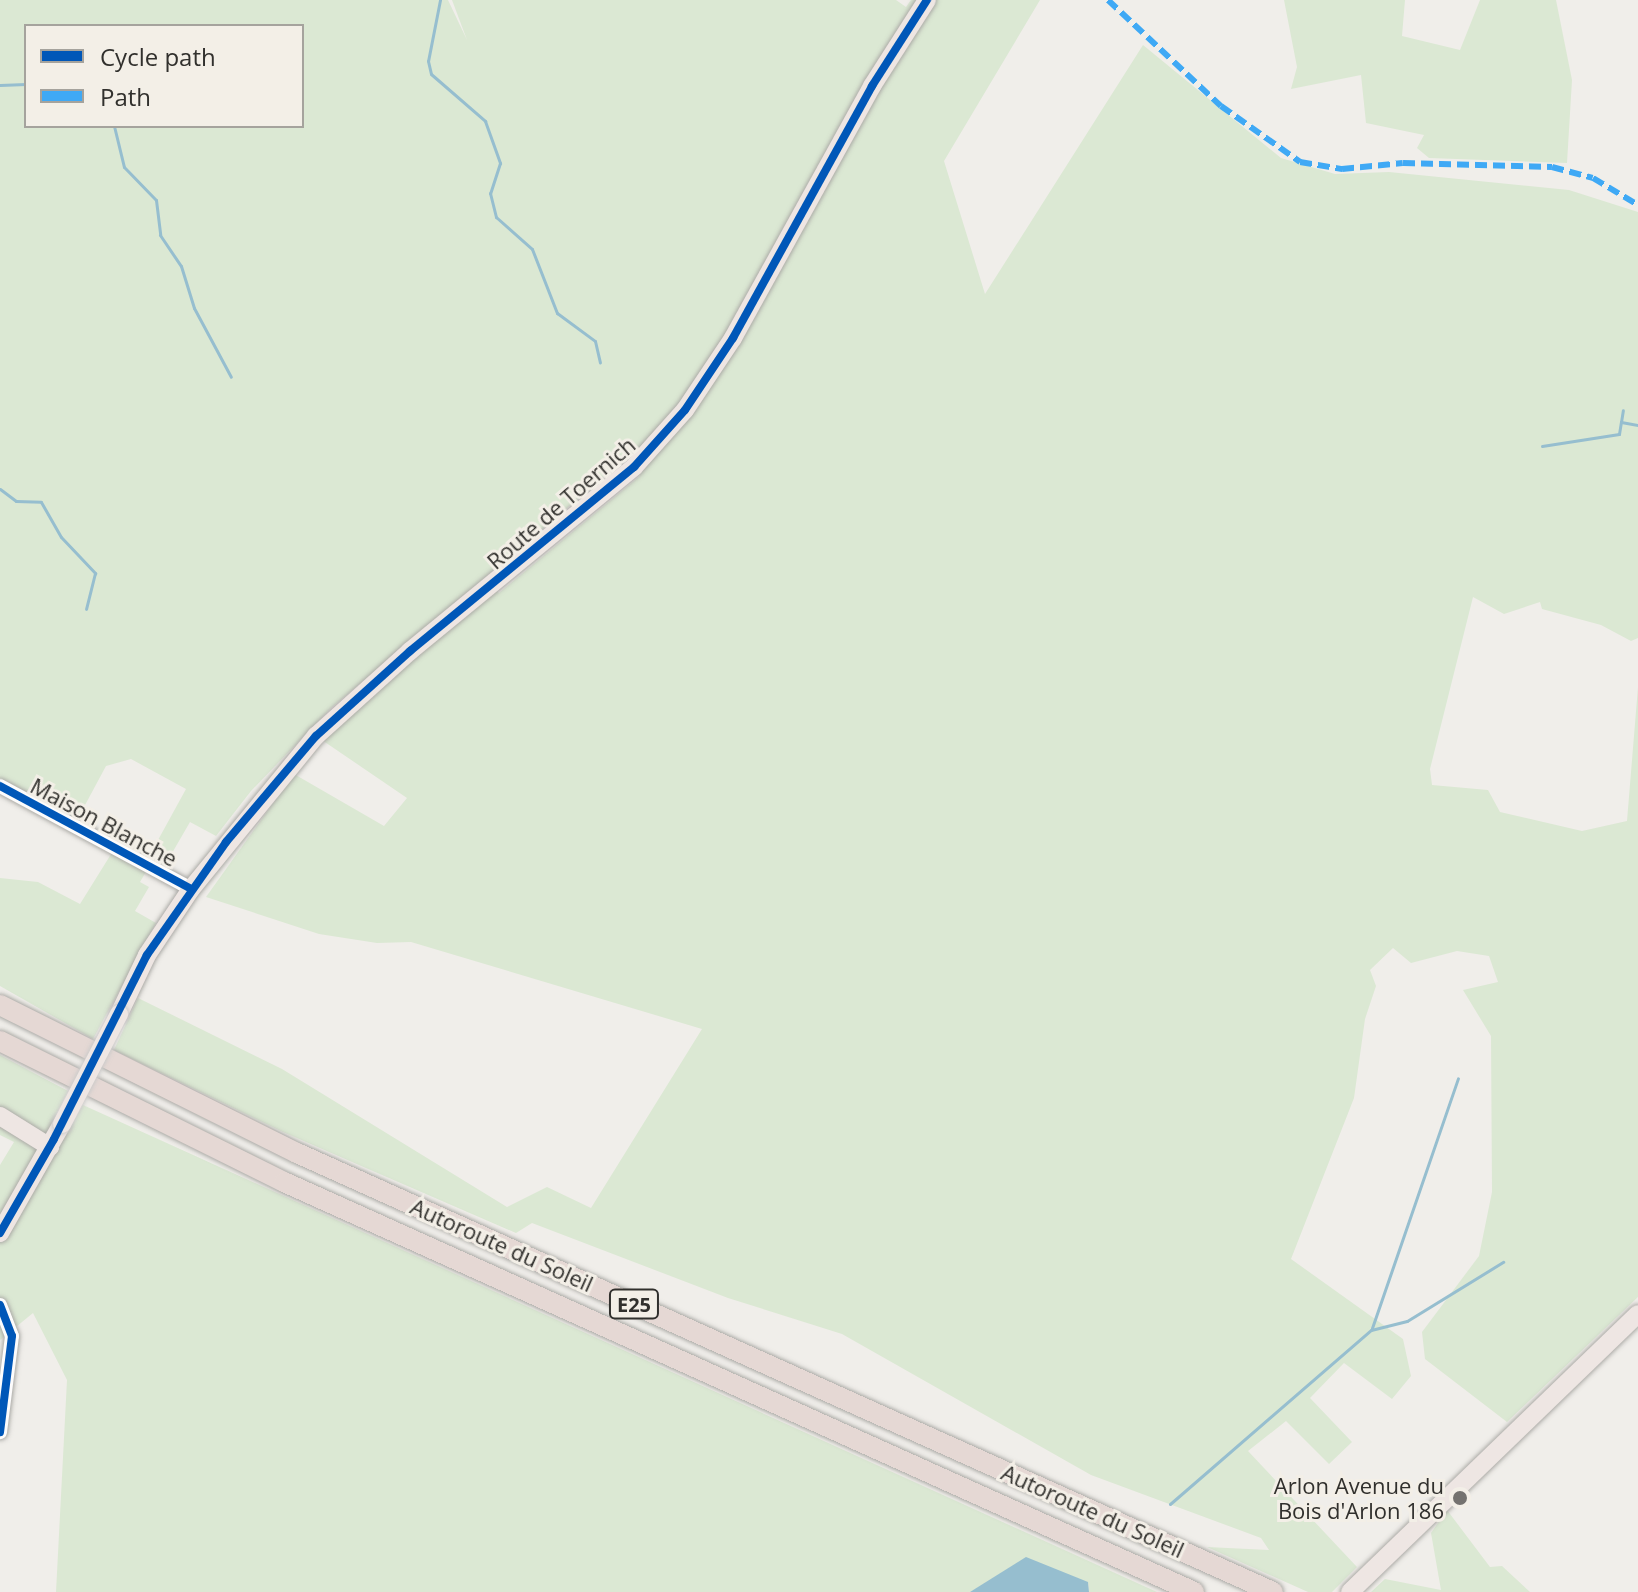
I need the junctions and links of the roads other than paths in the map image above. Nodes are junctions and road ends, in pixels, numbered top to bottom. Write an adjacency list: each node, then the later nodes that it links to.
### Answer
1 (927, 0): 3 (main road, Route de Toernich)
2 (0, 786): 3 (street, Maison Blanche)
3 (191, 889): 7 (main road, Route de Toernich, bridge)
4 (0, 1005): 13 (highway, Autoroute du Soleil / E25)
5 (0, 1041): 12 (highway, Autoroute du Soleil / E25)
6 (0, 1116): 7 (main road)
7 (50, 1147): 8 (main road)
8 (0, 1233)
9 (0, 1305): 11 (street)
10 (1638, 1314): 14 (main road)
11 (0, 1432)
12 (1194, 1592)
13 (1273, 1592)
14 (1350, 1592)

